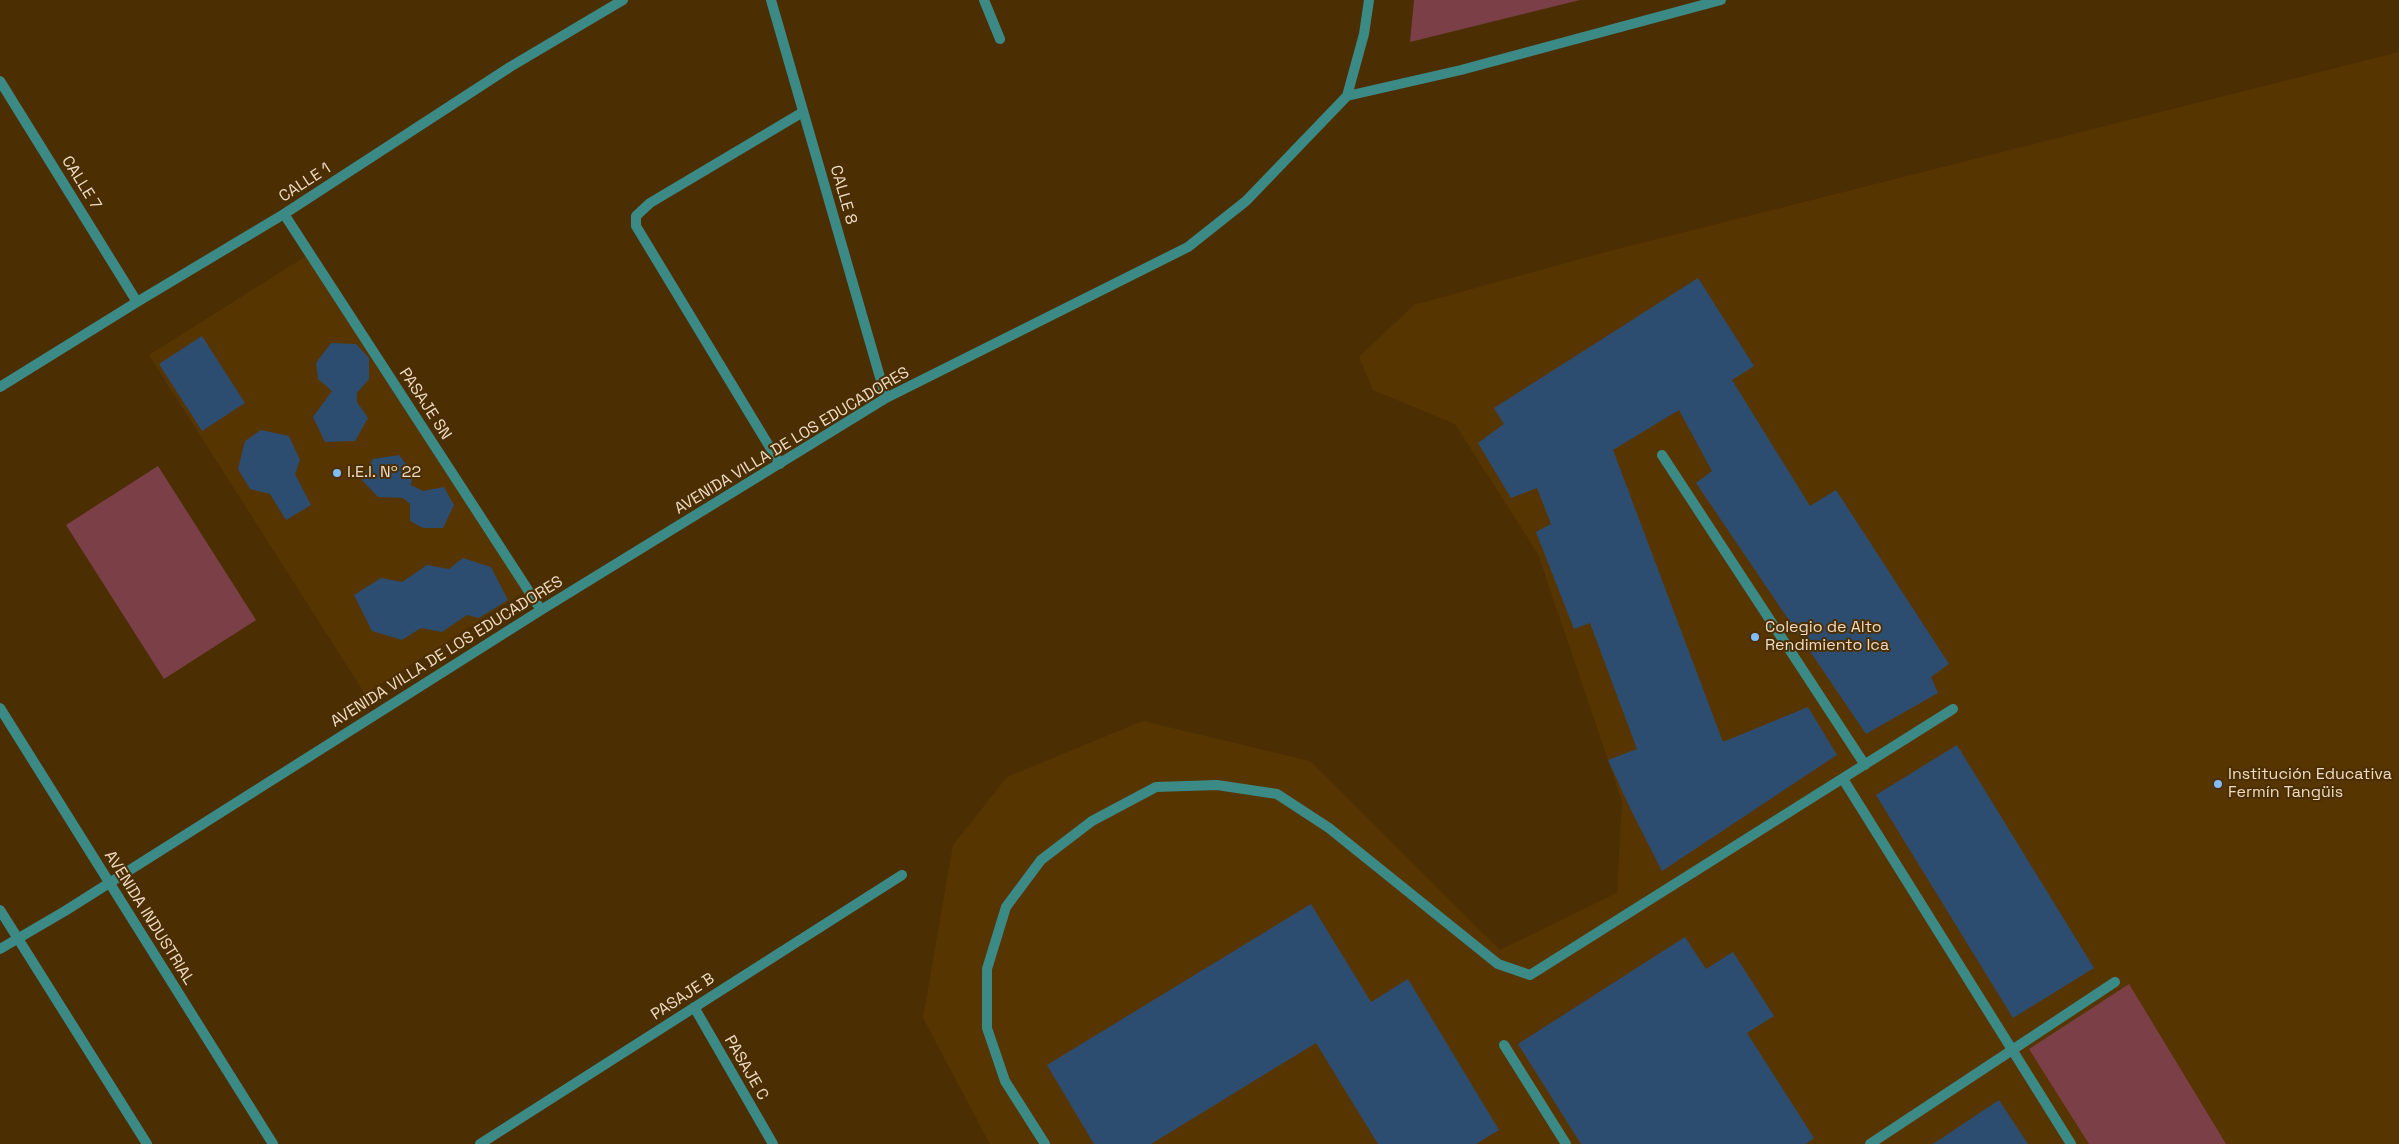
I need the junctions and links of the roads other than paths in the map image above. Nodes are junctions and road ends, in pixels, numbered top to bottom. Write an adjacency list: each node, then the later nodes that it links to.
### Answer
1 (623, 0): 10 (street, CALLE 1)
2 (771, 0): 9 (street, CALLE 8)
3 (984, 0): 6 (street)
4 (1369, 0): 8 (street)
5 (1720, 0): 8 (street)
6 (1000, 39)
7 (0, 81): 11 (street, CALLE 7)
8 (1346, 96): 13 (street, AVENIDA VILLA DE LOS EDUCADORES)
9 (803, 112): 13 (street, CALLE 8); 15 (street)
10 (284, 214): 11 (street, CALLE 1); 16 (street, PASAJE SN)
11 (137, 302): 12 (street, CALLE 1)
12 (0, 387)
13 (886, 398): 15 (street, AVENIDA VILLA DE LOS EDUCADORES)
14 (1662, 455): 19 (street)
15 (780, 464): 16 (street, AVENIDA VILLA DE LOS EDUCADORES)
16 (541, 610): 22 (street, AVENIDA VILLA DE LOS EDUCADORES)
17 (0, 708): 22 (street, AVENIDA INDUSTRIAL)
18 (1953, 709): 19 (street)
19 (1866, 764): 20 (street)
20 (1843, 779): 29 (street); 34 (street)
21 (902, 875): 27 (street, PASAJE B)
22 (109, 883): 24 (street, AVENIDA VILLA DE LOS EDUCADORES); 31 (street, AVENIDA INDUSTRIAL)
23 (0, 910): 24 (street)
24 (18, 938): 25 (street, AVENIDA VILLA DE LOS EDUCADORES); 30 (street)
25 (0, 949)
26 (2116, 982): 29 (street)
27 (694, 1007): 32 (street, PASAJE B); 33 (street, PASAJE C)
28 (1504, 1045): 35 (street)
29 (2012, 1050): 36 (street); 37 (street)
30 (147, 1144)
31 (273, 1144)
32 (480, 1144)
33 (773, 1144)
34 (1045, 1144)
35 (1566, 1144)
36 (1870, 1144)
37 (2071, 1144)

